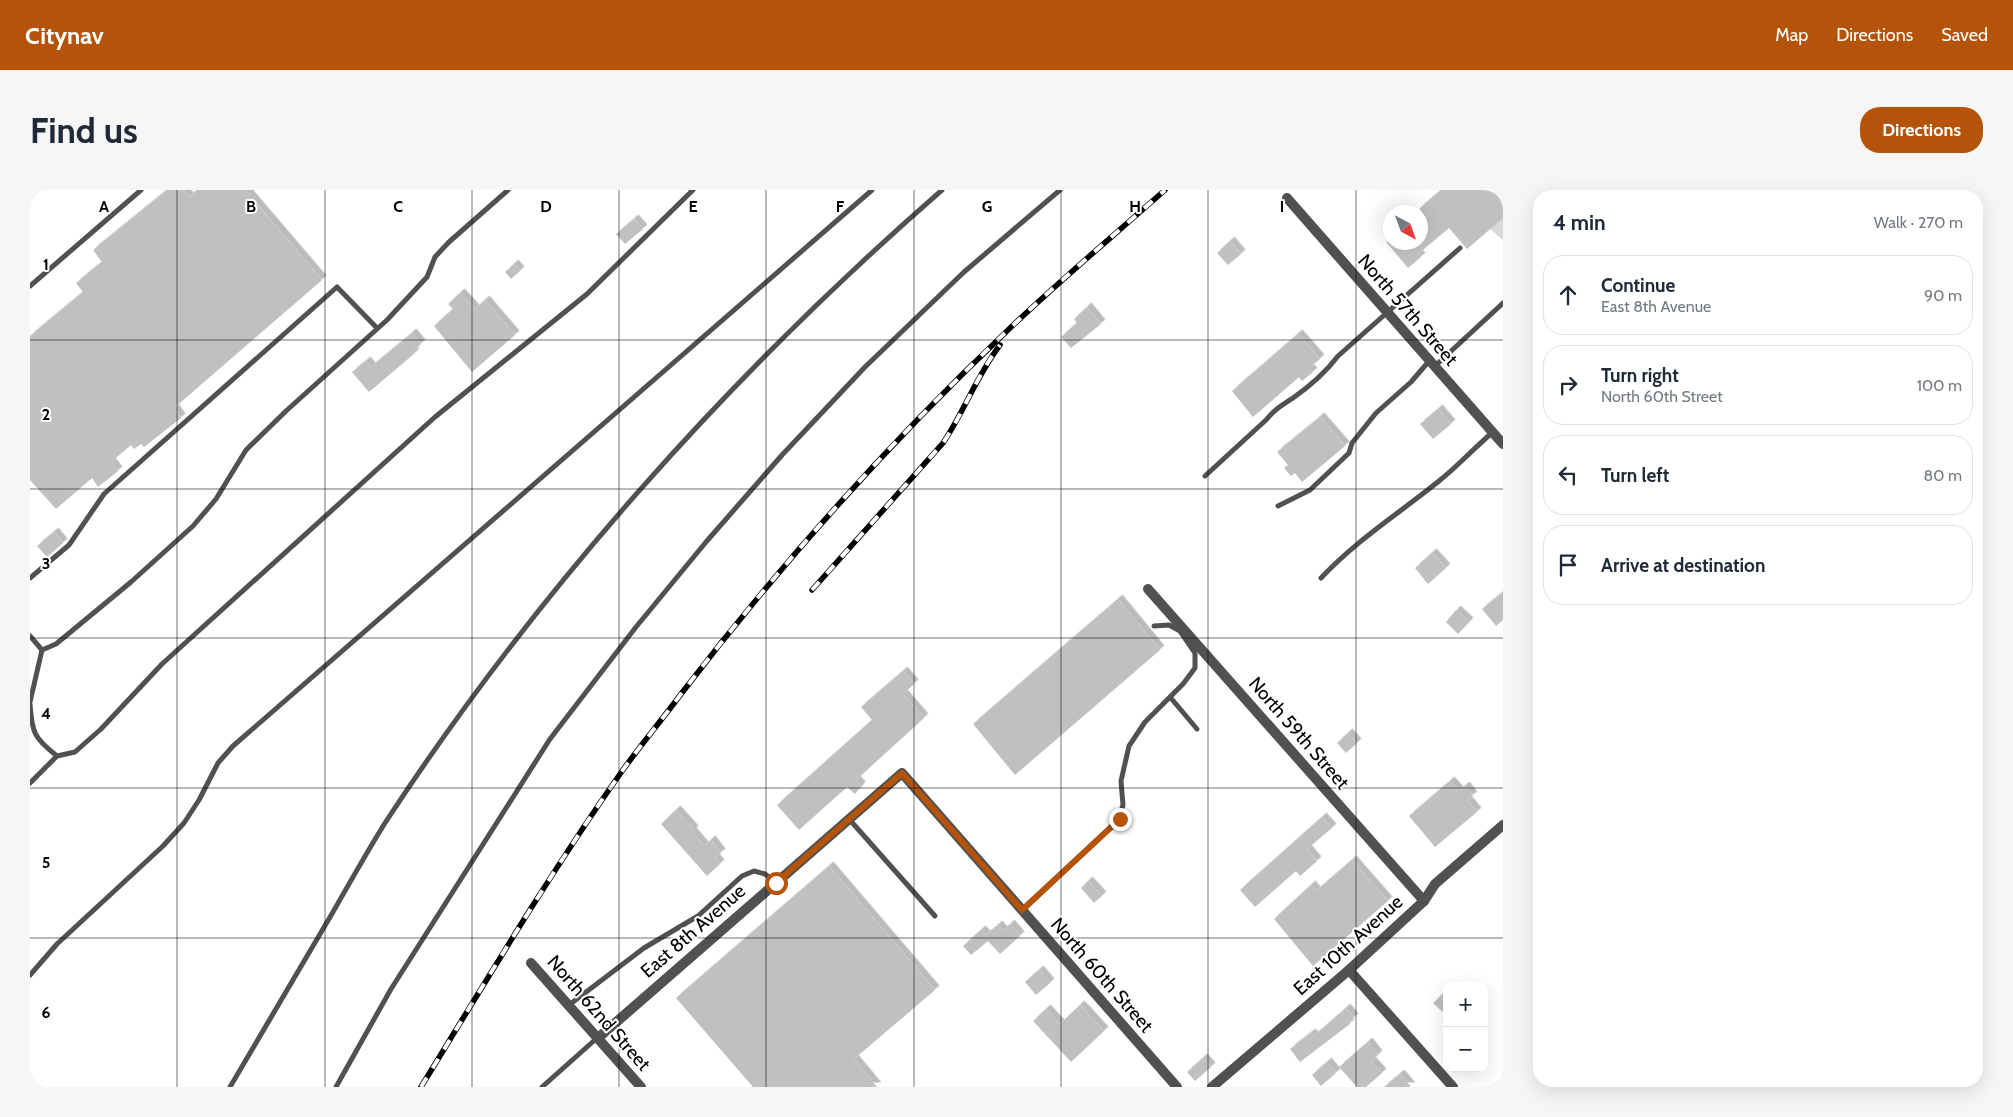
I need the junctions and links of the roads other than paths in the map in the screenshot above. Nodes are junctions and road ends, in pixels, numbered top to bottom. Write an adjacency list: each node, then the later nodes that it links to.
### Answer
1 (141, 190): 9 (lane)
2 (508, 190): 12 (lane)
3 (693, 190): 27 (lane)
4 (872, 190): 38 (lane)
5 (942, 190): 42 (lane)
6 (1060, 190): 43 (lane)
7 (1287, 198): 11 (street, North 57th Street)
8 (1460, 248): 11 (lane)
9 (30, 286)
10 (1503, 303): 13 (lane)
11 (1387, 312): 13 (street, North 57th Street); 16 (lane)
12 (378, 328): 18 (lane); 23 (lane)
13 (1432, 363): 14 (street, North 57th Street); 17 (lane)
14 (1493, 432): 15 (street, North 57th Street); 19 (lane)
15 (1503, 444)
16 (1206, 476)
17 (1278, 506)
18 (30, 578)
19 (1321, 578)
20 (1148, 589): 33 (street, North 59th Street)
21 (1154, 626): 24 (lane)
22 (30, 636): 23 (lane)
23 (42, 650): 25 (lane)
24 (1170, 697): 26 (lane); 34 (lane)
25 (30, 703): 27 (lane)
26 (1197, 729)
27 (57, 756): 29 (lane)
28 (902, 773): 30 (street, East 8th Avenue); 34 (street, North 60th Street)
29 (30, 783)
30 (849, 819): 32 (street, East 8th Avenue); 35 (lane)
31 (1503, 825): 33 (street, East 10th Avenue)
32 (776, 883): 39 (lane); 40 (street, East 8th Avenue)
33 (1424, 901): 37 (street, East 10th Avenue)
34 (1022, 910): 45 (street, North 60th Street)
35 (935, 916)
36 (531, 963): 39 (street, North 62nd Street)
37 (1349, 970): 46 (street, East 10th Avenue); 47 (street)
38 (30, 975)
39 (569, 1005): 40 (street, North 62nd Street)
40 (598, 1038): 41 (street, North 62nd Street); 44 (lane)
41 (636, 1085)
42 (230, 1087)
43 (336, 1087)
44 (542, 1087)
45 (1177, 1087)
46 (1212, 1087)
47 (1453, 1087)

